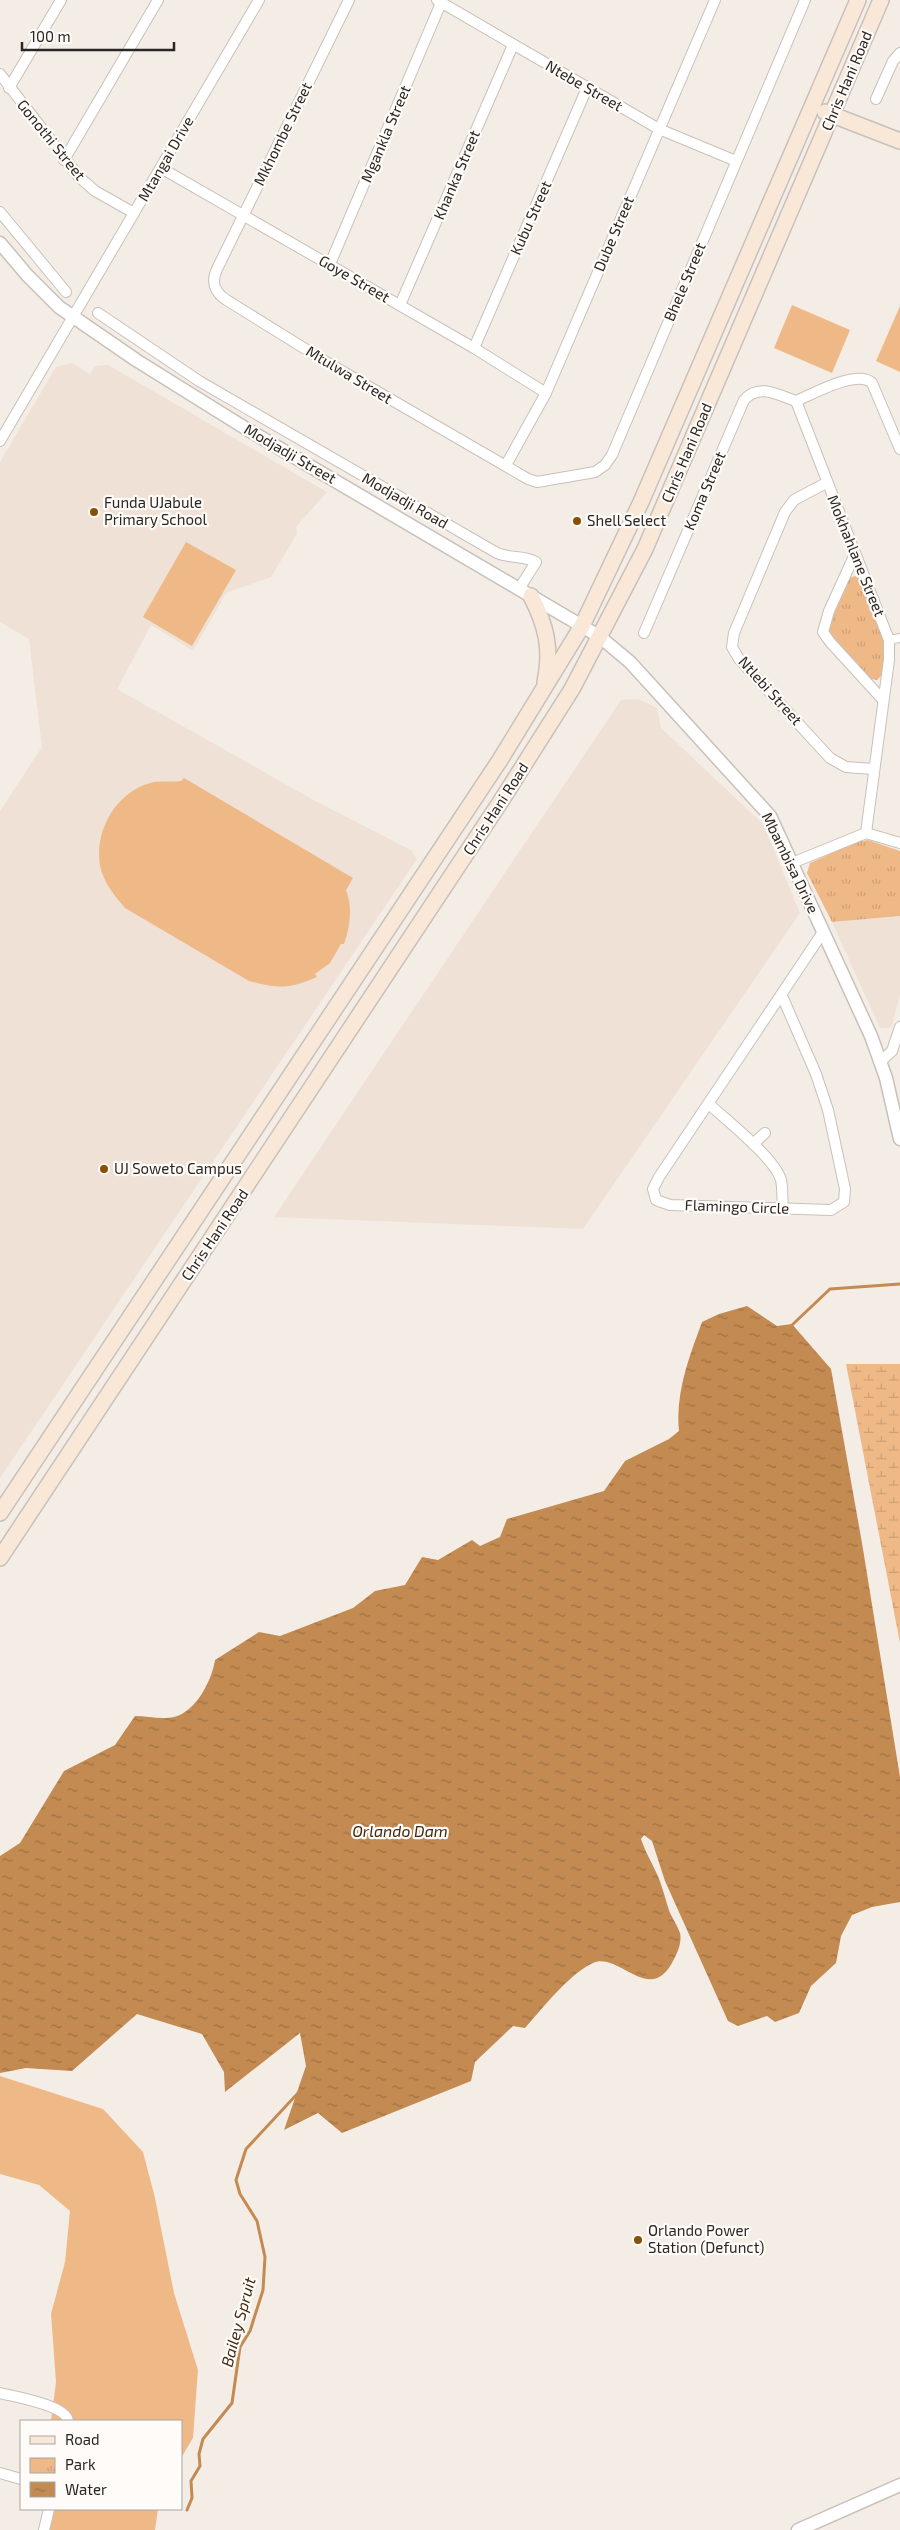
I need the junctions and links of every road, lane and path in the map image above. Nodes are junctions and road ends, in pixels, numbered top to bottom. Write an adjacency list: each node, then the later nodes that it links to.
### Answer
1 (61, 0): 13 (street)
2 (158, 0): 20 (street)
3 (259, 0): 22 (street, Mtangai Drive)
4 (349, 0): 25 (street, Mkhombe Street)
5 (715, 0): 18 (street, Dube Street)
6 (805, 0): 21 (street, Bhele Street)
7 (858, 0): 16 (main road, Chris Hani Road)
8 (881, 0): 17 (main road, Chris Hani Road)
9 (439, 1): 10 (street, Ntebe Street); 28 (street, Mgankla Street)
10 (513, 45): 14 (street, Ntebe Street); 31 (street, Khanka Street)
11 (900, 53): 15 (street)
12 (0, 74): 13 (street, Gonothi Street)
13 (9, 88): 20 (street, Gonothi Street)
14 (587, 88): 18 (street, Ntebe Street); 34 (street, Kubu Street)
15 (876, 99)
16 (813, 106): 17 (main road); 45 (main road, Chris Hani Road)
17 (832, 115): 19 (main road); 47 (main road, Chris Hani Road)
18 (659, 129): 21 (street, Ntebe Street); 36 (street, Dube Street)
19 (900, 141)
20 (64, 160): 24 (street, Gonothi Street)
21 (736, 162): 41 (street, Bhele Street)
22 (161, 168): 24 (street, Mtangai Drive); 25 (street, Goye Street)
23 (0, 212): 26 (street)
24 (134, 213): 33 (street, Mtangai Drive)
25 (244, 214): 28 (street, Goye Street); 29 (street, Mkhombe Street)
26 (22, 240): 27 (street); 30 (street)
27 (3, 247): 33 (street, Modjadji Street)
28 (330, 264): 31 (street, Goye Street)
29 (217, 269): 41 (street, Mtulwa Street)
30 (66, 292)
31 (400, 305): 34 (street, Goye Street)
32 (98, 313): 35 (street, Modjadji Road)
33 (72, 317): 37 (street, Modjadji Street); 39 (street, Mtangai Drive)
34 (474, 348): 36 (street, Goye Street)
35 (199, 381): 37 (street); 44 (street, Modjadji Road)
36 (546, 393): 41 (street, Dube Street)
37 (190, 395): 44 (street, Modjadji Street)
38 (796, 402): 40 (street); 42 (street, Mokhahlane Street); 46 (street, Koma Street)
39 (0, 441)
40 (900, 450)
41 (506, 465)
42 (826, 483): 43 (street, Mokhahlane Street); 51 (street, Ntlebi Street)
43 (855, 554): 48 (street, Mokhahlane Street); 50 (street)
44 (525, 592): 45 (street, Modjadji Street); 49 (main road)
45 (582, 626): 47 (street, Modjadji Street); 49 (main road, Chris Hani Road)
46 (644, 633)
47 (600, 637): 54 (street, Mbambisa Drive); 65 (main road, Chris Hani Road)
48 (895, 639): 50 (street, Mokhahlane Street)
49 (543, 691): 64 (main road, Chris Hani Road)
50 (883, 700): 51 (street, Mokhahlane Street)
51 (873, 769): 52 (street, Mokhahlane Street)
52 (866, 833): 53 (street); 54 (street)
53 (900, 843)
54 (792, 863): 55 (street, Mbambisa Drive)
55 (823, 932): 56 (street, Flamingo Circle); 58 (street, Mbambisa Drive)
56 (782, 996): 59 (street, Flamingo Circle); 63 (street, Flamingo Circle)
57 (900, 1027): 58 (street)
58 (881, 1061): 61 (street, Mbambisa Drive)
59 (709, 1104): 62 (street); 63 (street, Flamingo Circle)
60 (765, 1132): 62 (street)
61 (900, 1139)
62 (753, 1144): 63 (street)
63 (783, 1208)
64 (0, 1513)
65 (0, 1558)
66 (0, 2393): 67 (street)
67 (68, 2420)
68 (0, 2474): 69 (street)
69 (20, 2479)
70 (900, 2485): 73 (street)
71 (49, 2510): 72 (street)
72 (44, 2530)
73 (798, 2530)

